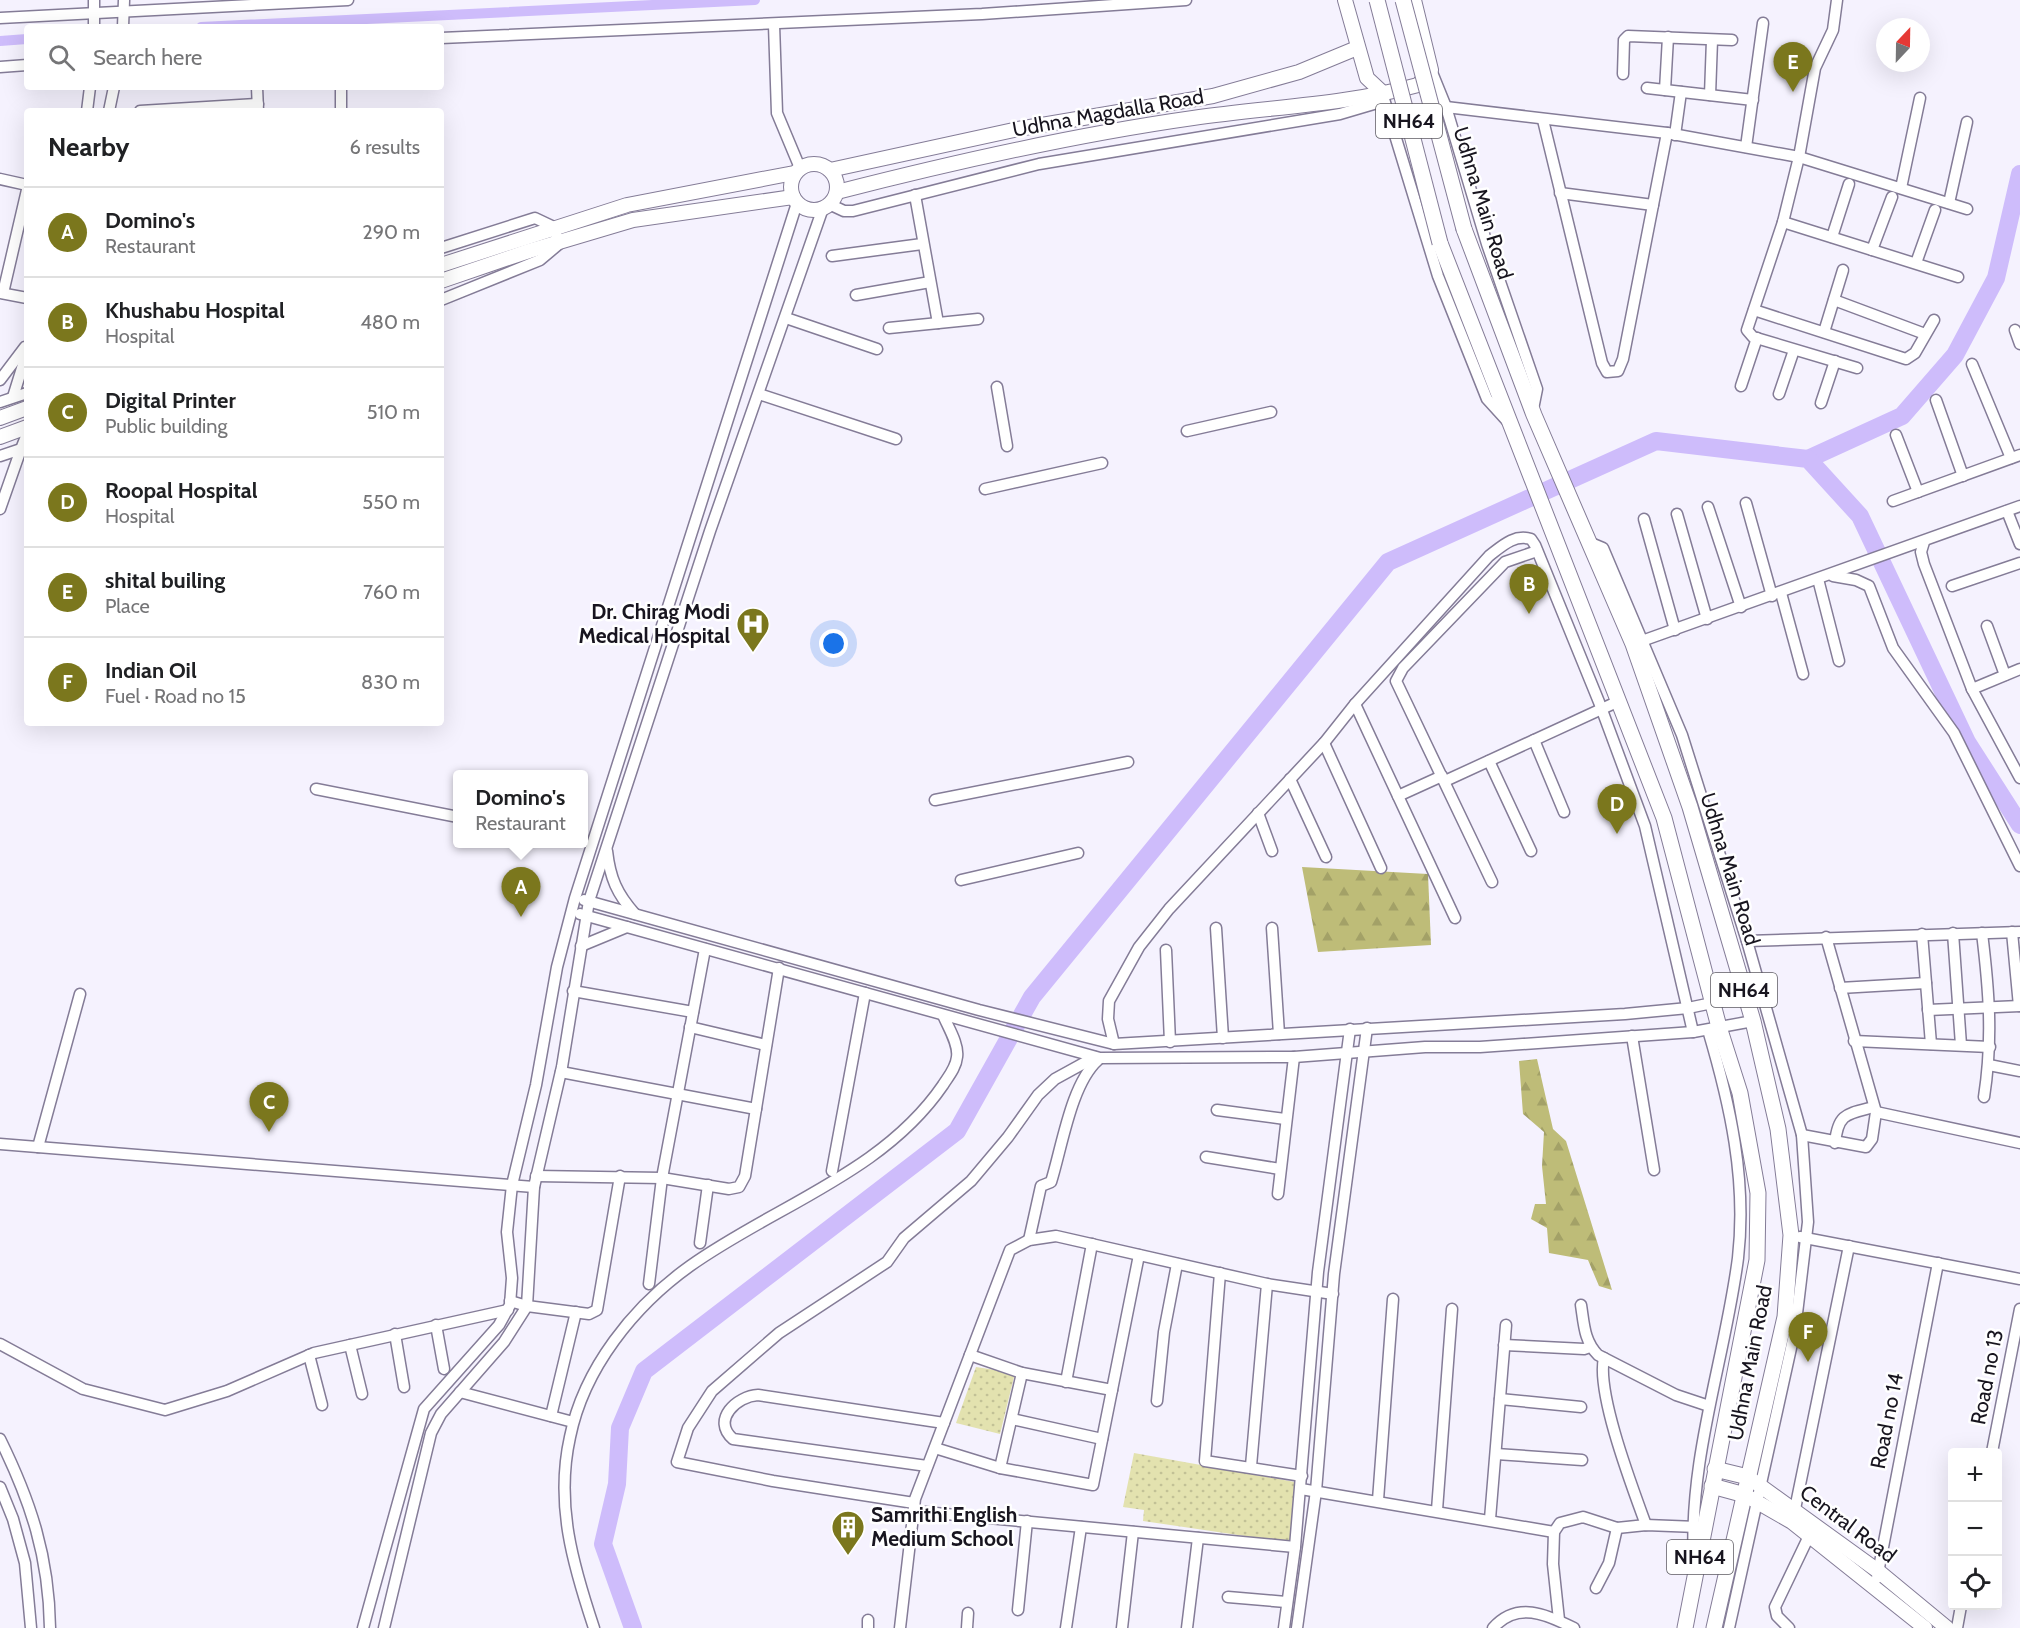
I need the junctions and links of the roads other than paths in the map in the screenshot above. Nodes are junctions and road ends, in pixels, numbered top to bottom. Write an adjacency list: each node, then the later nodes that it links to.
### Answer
1 (342, 0): 2 (street); 9 (street)
2 (348, 0)
3 (1186, 0): 15 (street)
4 (1345, 0): 20 (main road)
5 (1377, 0): 113 (highway, NH64, bridge)
6 (1404, 0): 111 (highway, Udhna Main Road / NH64, bridge)
7 (1414, 0): 23 (main road)
8 (1837, 0): 45 (street)
9 (124, 5): 10 (street); 14 (street)
10 (94, 6): 11 (street); 13 (street)
11 (0, 18)
12 (1763, 22): 35 (street)
13 (94, 24)
14 (123, 24)
15 (774, 25): 17 (street); 46 (street)
16 (1668, 37): 18 (street); 24 (street); 30 (street)
17 (444, 38)
18 (1712, 40): 19 (street); 33 (street)
19 (1732, 40)
20 (1357, 48): 32 (main road); 47 (main road)
21 (24, 65): 22 (street)
22 (0, 67)
23 (1431, 70): 32 (main road, Udhna Magdalla Road); 36 (street)
24 (1623, 74)
25 (1647, 88): 30 (street)
26 (90, 90): 37 (street)
27 (113, 90): 38 (street)
28 (257, 90): 39 (street)
29 (341, 90): 40 (street)
30 (1665, 90): 31 (street)
31 (1681, 92): 33 (street); 43 (street)
32 (1385, 95): 53 (street); 57 (main road, Udhna Magdalla Road); 113 (street)
33 (1710, 95): 35 (street)
34 (1920, 98): 51 (street)
35 (1753, 100): 44 (street)
36 (1446, 107): 41 (street); 111 (street)
37 (87, 108)
38 (110, 108)
39 (258, 108)
40 (341, 108)
41 (1543, 120): 43 (street); 52 (street)
42 (1967, 122): 58 (street)
43 (1671, 134): 44 (street); 59 (street)
44 (1746, 147): 45 (street)
45 (1799, 157): 51 (street); 62 (street)
46 (797, 170): 47 (main road); 55 (main road); 63 (main road)
47 (830, 170): 57 (main road)
48 (0, 179): 49 (street)
49 (24, 184)
50 (1849, 184): 64 (street)
51 (1901, 188): 58 (street)
52 (1560, 193): 59 (street); 59 (street)
53 (915, 195): 57 (street); 66 (street)
54 (1892, 196): 68 (street)
55 (795, 200): 57 (main road, Udhna Magdalla Road); 65 (main road, Udhna Magdalla Road); 168 (street)
56 (24, 202): 76 (street)
57 (830, 202): 82 (street)
58 (1949, 203): 60 (street)
59 (1653, 205)
60 (1966, 209)
61 (1935, 210): 70 (street)
62 (1783, 222): 64 (street); 81 (street)
63 (554, 227): 65 (street); 67 (street); 71 (main road)
64 (1832, 237): 68 (street)
65 (559, 244): 74 (main road, Udhna Magdalla Road); 79 (street)
66 (922, 244): 69 (street); 75 (street)
67 (444, 247)
68 (1872, 250): 70 (street)
69 (832, 256)
70 (1916, 263): 73 (street)
71 (444, 264)
72 (1843, 270): 80 (street)
73 (1958, 277)
74 (444, 280)
75 (930, 282): 77 (street); 85 (street)
76 (2, 293): 78 (street)
77 (856, 295)
78 (24, 297)
79 (444, 299)
80 (1834, 300): 88 (street); 89 (street)
81 (1754, 310): 88 (street); 90 (street)
82 (786, 318): 93 (street); 103 (street)
83 (978, 319): 85 (street)
84 (1934, 320): 89 (street)
85 (938, 323): 86 (street)
86 (889, 328)
87 (2014, 330): 91 (street)
88 (1824, 332): 89 (street)
89 (1925, 334)
90 (1756, 338): 94 (street); 100 (street)
91 (2020, 344)
92 (24, 349): 99 (street)
93 (877, 349)
94 (1794, 350): 95 (street); 104 (street)
95 (1835, 361): 98 (street); 108 (street)
96 (24, 362): 105 (street)
97 (1972, 364): 122 (street)
98 (1857, 368)
99 (0, 380)
100 (1741, 386)
101 (997, 387): 119 (street)
102 (24, 394): 105 (street)
103 (759, 394): 118 (street); 170 (street)
104 (1779, 394)
105 (13, 397): 107 (street)
106 (1936, 400): 124 (street)
107 (0, 402)
108 (1821, 403)
109 (24, 409): 112 (main road)
110 (1271, 412): 115 (street)
111 (1533, 412): 146 (highway, Udhna Main Road / NH64)
112 (0, 418)
113 (1508, 423): 152 (highway, NH64)
114 (24, 428): 117 (main road)
115 (1187, 431)
116 (1896, 435): 126 (street)
117 (0, 437)
118 (896, 439)
119 (1006, 446)
120 (24, 448): 121 (street); 131 (street)
121 (0, 456)
122 (2015, 457): 124 (street)
123 (1102, 463): 125 (street)
124 (1963, 476): 126 (street)
125 (985, 489)
126 (1918, 492): 127 (street)
127 (1893, 501)
128 (1746, 503): 141 (street)
129 (2020, 506): 132 (street)
130 (1708, 507): 142 (street)
131 (0, 509)
132 (2007, 511): 135 (street); 136 (street)
133 (1677, 514): 143 (street)
134 (1644, 519): 145 (street)
135 (1920, 543): 139 (street); 151 (street)
136 (2020, 544)
137 (1537, 550): 153 (street); 154 (street); 161 (street)
138 (2020, 563): 140 (street)
139 (1824, 577): 141 (street); 147 (street); 175 (street)
140 (1952, 586)
141 (1776, 594): 142 (street); 149 (street)
142 (1741, 607): 143 (street)
143 (1707, 619): 145 (street)
144 (1987, 626): 150 (street)
145 (1676, 630): 146 (street)
146 (1638, 642): 193 (street); 203 (highway, Udhna Main Road / NH64)
147 (1839, 661)
148 (2020, 669): 150 (street)
149 (1803, 674)
150 (2005, 675): 151 (street)
151 (1972, 689): 159 (street)
152 (1619, 701): 154 (street); 204 (highway, NH64)
153 (1355, 704): 156 (street); 163 (street)
154 (1601, 708): 155 (street); 207 (street)
155 (1534, 740): 157 (street); 165 (street)
156 (1324, 743): 160 (street); 176 (street)
157 (1489, 761): 161 (street); 172 (street)
158 (1128, 762): 164 (street)
159 (2020, 778)
160 (1290, 779): 166 (street); 174 (street)
161 (1443, 779): 163 (street); 178 (street)
162 (316, 789): 167 (street)
163 (1398, 796): 184 (street)
164 (935, 801)
165 (1564, 812)
166 (1258, 813): 171 (street); 223 (street)
167 (453, 816)
168 (588, 842)
169 (587, 848): 179 (street)
170 (606, 848): 180 (street); 182 (street)
171 (1272, 851)
172 (1531, 852)
173 (1078, 853): 177 (street)
174 (1326, 857)
175 (2020, 867)
176 (1381, 868)
177 (961, 880)
178 (1492, 882)
179 (575, 898): 180 (street); 181 (street)
180 (589, 901): 182 (street); 183 (street)
181 (572, 911): 183 (street); 253 (street)
182 (635, 914): 223 (street)
183 (586, 915): 185 (street); 194 (street)
184 (1455, 918)
185 (627, 927): 194 (street); 195 (street)
186 (1216, 928): 220 (street)
187 (1272, 928): 218 (street)
188 (2016, 932): 190 (street); 205 (street)
189 (1953, 933): 190 (street); 191 (street); 208 (street)
190 (1982, 933): 206 (street)
191 (1922, 934): 192 (street); 198 (street)
192 (1826, 937): 193 (street); 199 (street)
193 (1748, 941): 241 (street)
194 (580, 946): 200 (street)
195 (705, 949): 197 (street); 210 (street)
196 (1166, 950): 222 (street)
197 (779, 968): 201 (street); 225 (street)
198 (1926, 983): 199 (street); 209 (street)
199 (1840, 988): 221 (street)
200 (573, 991): 210 (street); 234 (street)
201 (865, 993): 211 (street); 249 (street)
202 (80, 994): 245 (street)
203 (1746, 996): 204 (street); 212 (highway, Udhna Main Road / NH64)
204 (1713, 1003): 207 (street); 216 (highway, NH64)
205 (2019, 1006): 206 (street)
206 (1991, 1007): 208 (street); 227 (street)
207 (1688, 1008): 214 (street); 217 (street)
208 (1959, 1009): 209 (street); 226 (street)
209 (1928, 1010): 224 (street)
210 (693, 1012): 213 (street)
211 (943, 1015): 230 (street); 301 (street)
212 (1753, 1021): 216 (street); 256 (highway, Udhna Main Road / NH64)
213 (690, 1028): 225 (street); 235 (street)
214 (1367, 1028): 215 (street); 228 (street)
215 (1350, 1029): 218 (street); 229 (street)
216 (1714, 1029): 217 (street); 297 (street); 312 (highway, NH64)
217 (1693, 1032): 219 (street)
218 (1279, 1035): 220 (street)
219 (1632, 1036): 228 (street); 248 (street)
220 (1223, 1038): 222 (street)
221 (1854, 1041): 224 (street); 238 (street)
222 (1170, 1042): 223 (street)
223 (1114, 1044)
224 (1931, 1044): 226 (street)
225 (766, 1045): 237 (street)
226 (1961, 1045): 227 (street)
227 (1990, 1047): 232 (street)
228 (1365, 1053): 229 (street); 269 (street)
229 (1348, 1054): 231 (street); 268 (street)
230 (1093, 1056): 231 (street); 257 (street); 321 (street)
231 (1294, 1057): 240 (street)
232 (1989, 1065): 233 (street); 236 (street)
233 (2020, 1071)
234 (561, 1072): 235 (street); 252 (street)
235 (678, 1095): 237 (street); 251 (street)
236 (1984, 1097)
237 (756, 1109): 254 (street)
238 (1875, 1109): 242 (street); 242 (street); 243 (street)
239 (1217, 1110): 240 (street)
240 (1286, 1119): 247 (street)
241 (1802, 1135): 242 (street); 256 (street)
242 (1835, 1143)
243 (2020, 1143)
244 (0, 1144): 245 (street)
245 (38, 1147): 253 (street)
246 (1206, 1157): 247 (street)
247 (1280, 1169): 255 (street)
248 (1653, 1170)
249 (832, 1171)
250 (620, 1176): 251 (street); 252 (street); 276 (street)
251 (662, 1178): 254 (street); 266 (street)
252 (535, 1181): 253 (street); 273 (street)
253 (512, 1185): 271 (street)
254 (708, 1185): 258 (street)
255 (1278, 1194)
256 (1799, 1237): 260 (street); 314 (highway, Udhna Main Road / NH64)
257 (1029, 1240): 259 (street); 285 (street)
258 (700, 1243)
259 (1092, 1244): 261 (street); 289 (street)
260 (1849, 1246): 263 (street); 322 (street)
261 (1139, 1255): 262 (street); 291 (street)
262 (1177, 1263): 264 (street); 295 (street)
263 (1938, 1263): 265 (street); 335 (street, Road no 14)
264 (1220, 1273): 267 (street); 310 (street)
265 (2020, 1279)
266 (649, 1284)
267 (1267, 1284): 268 (street); 310 (street)
268 (1316, 1293): 269 (street); 313 (street)
269 (1333, 1294): 318 (street)
270 (1393, 1299): 320 (street)
271 (509, 1305): 273 (street); 277 (street); 346 (street)
272 (1581, 1305): 283 (street)
273 (527, 1306): 276 (street); 292 (street)
274 (1452, 1309): 323 (street)
275 (2020, 1309): 306 (street, Road no 13)
276 (576, 1312): 299 (street)
277 (436, 1325): 279 (street); 287 (street)
278 (1506, 1325): 281 (street)
279 (395, 1334): 282 (street); 290 (street)
280 (0, 1344): 284 (street)
281 (1504, 1344): 283 (street); 294 (street)
282 (350, 1345): 284 (street); 293 (street)
283 (1590, 1347): 286 (street)
284 (309, 1355): 296 (street)
285 (970, 1355): 288 (street); 302 (street)
286 (1604, 1358): 297 (street); 326 (street)
287 (444, 1369)
288 (1022, 1373): 289 (street); 300 (street)
289 (1066, 1382): 291 (street)
290 (404, 1387)
291 (1112, 1389): 304 (street)
292 (460, 1392): 299 (street); 347 (street)
293 (362, 1394)
294 (1500, 1399): 298 (street); 307 (street)
295 (1158, 1401)
296 (322, 1405)
297 (1709, 1406): 328 (street)
298 (1581, 1407)
299 (551, 1416): 301 (street)
300 (1012, 1419): 304 (street); 311 (street)
301 (573, 1422): 348 (street)
302 (944, 1423): 305 (street); 309 (street)
303 (0, 1439): 345 (street)
304 (1102, 1439): 311 (street)
305 (934, 1448): 309 (street); 311 (street)
306 (1993, 1448)
307 (1496, 1454): 308 (street); 324 (street)
308 (1582, 1460)
309 (927, 1466): 321 (street)
310 (1251, 1466): 313 (street)
311 (1000, 1468)
312 (1715, 1469): 314 (highway, Central Road); 315 (highway, NH64)
313 (1302, 1476): 317 (street)
314 (1754, 1481): 319 (highway, Udhna Main Road / NH64); 322 (main road, Central Road)
315 (1712, 1486): 319 (highway); 328 (highway, NH64)
316 (0, 1487): 344 (street)
317 (1300, 1489): 318 (street); 334 (street)
318 (1316, 1491): 320 (street); 355 (street)
319 (1751, 1498): 332 (main road, Central Road); 359 (highway, Udhna Main Road); 360 (street)
320 (1378, 1500): 323 (street)
321 (914, 1507): 325 (street); 349 (street)
322 (1795, 1509): 335 (main road, Central Road)
323 (1437, 1510): 324 (street)
324 (1490, 1519): 331 (street)
325 (1027, 1521): 327 (street); 340 (street)
326 (1646, 1525): 328 (street); 329 (street)
327 (1081, 1527): 330 (street); 351 (street)
328 (1698, 1527): 358 (highway, NH64)
329 (1617, 1528): 331 (street); 337 (street)
330 (1133, 1532): 333 (street); 352 (street)
331 (1554, 1532): 343 (street)
332 (1809, 1536): 336 (main road, Central Road); 361 (street)
333 (1198, 1538): 334 (street); 353 (street)
334 (1295, 1547): 339 (street)
335 (1878, 1571): 336 (street, Road no 14); 363 (main road, Central Road)
336 (1875, 1587): 362 (main road, Central Road)
337 (1596, 1588)
338 (1228, 1597): 339 (street)
339 (1286, 1602): 354 (street)
340 (1018, 1610)
341 (1960, 1610): 364 (street)
342 (968, 1612): 350 (street)
343 (1558, 1620): 356 (street); 357 (street)
344 (31, 1628)
345 (50, 1628)
346 (363, 1628)
347 (384, 1628)
348 (594, 1628)
349 (900, 1628)
350 (967, 1628)
351 (1066, 1628)
352 (1122, 1628)
353 (1187, 1628)
354 (1284, 1628)
355 (1297, 1628)
356 (1493, 1628)
357 (1574, 1628)
358 (1685, 1628)
359 (1714, 1628)
360 (1730, 1628)
361 (1788, 1628)
362 (1925, 1628)
363 (1947, 1628)
364 (1957, 1628)

